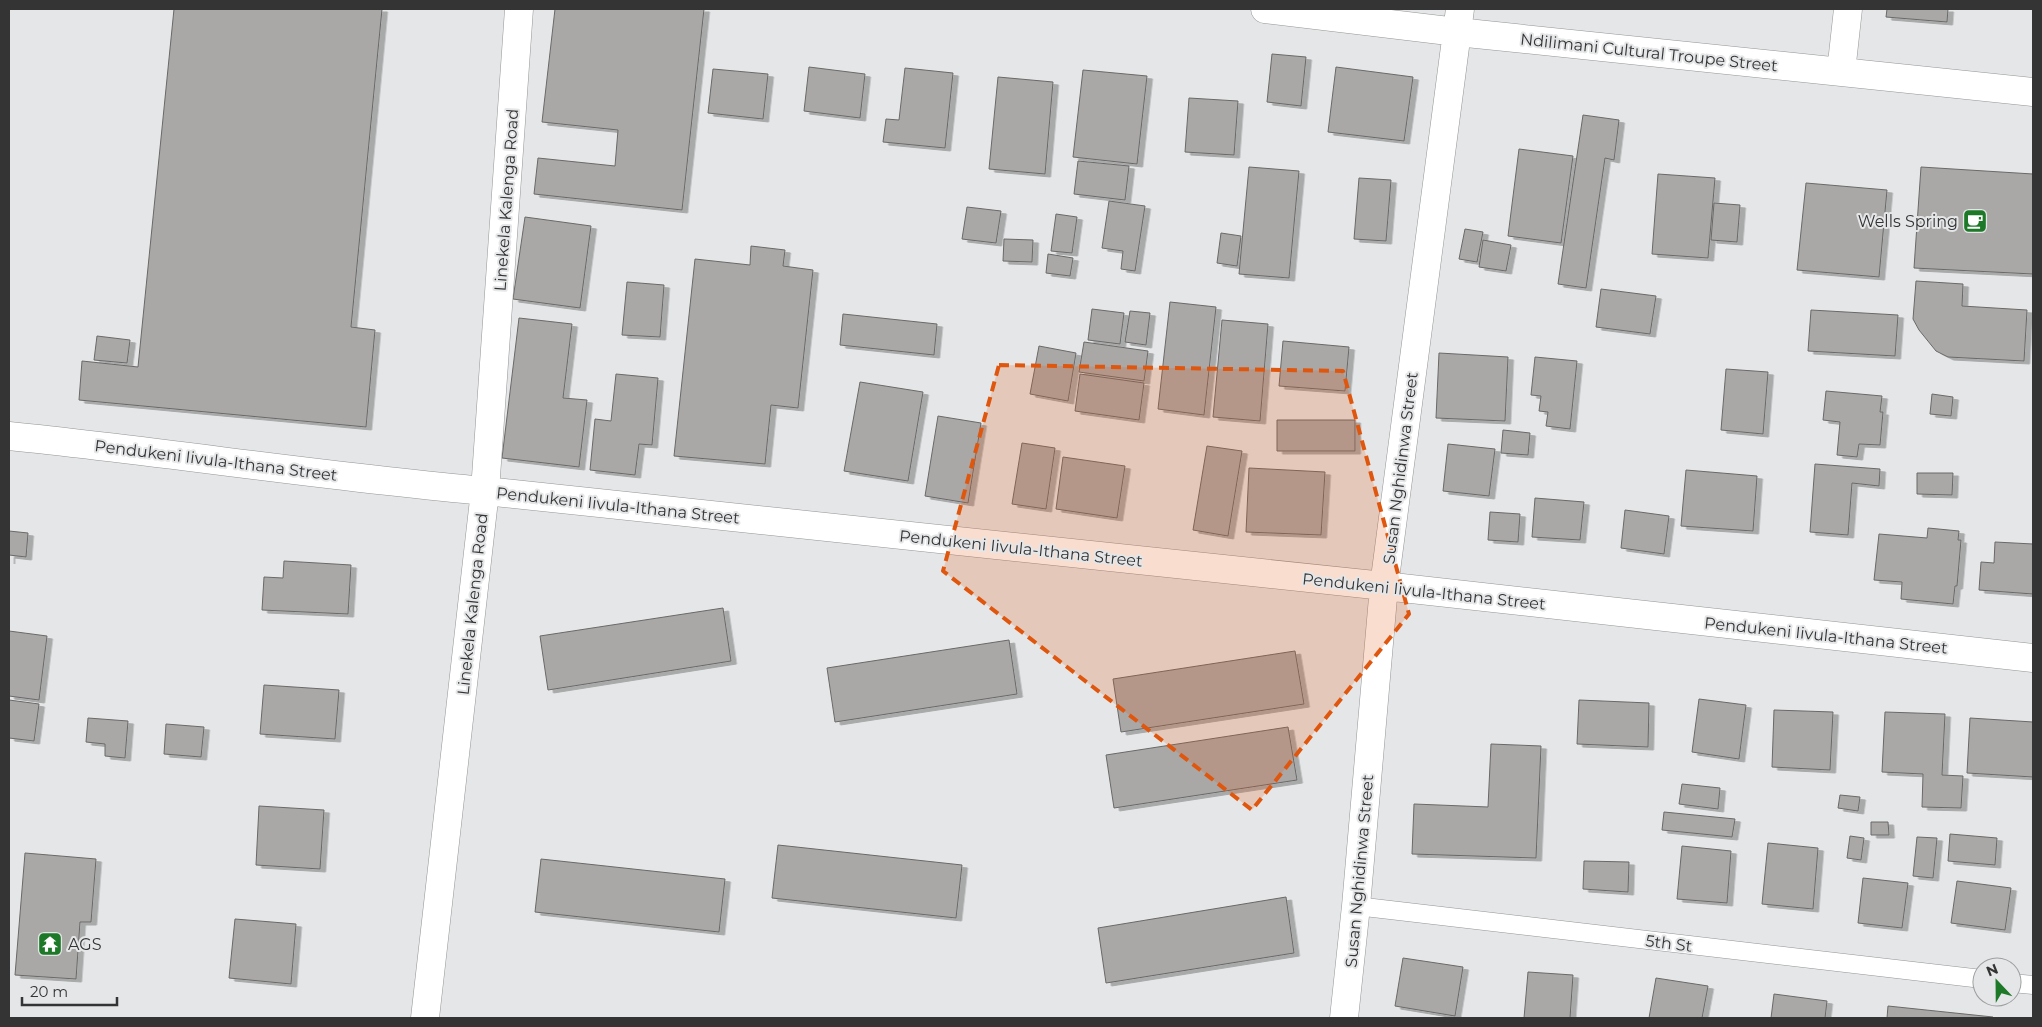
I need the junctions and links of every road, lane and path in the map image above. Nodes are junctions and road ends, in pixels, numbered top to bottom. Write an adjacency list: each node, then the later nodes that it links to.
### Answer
1 (519, 9): 8 (street, Linekela Kalenga Road)
2 (1265, 9): 4 (street, Ndilimani Cultural Troupe Street)
3 (1848, 9): 5 (street)
4 (1458, 20): 5 (street, Ndilimani Cultural Troupe Street); 9 (street, Susan Nghidinwa Street)
5 (1841, 72): 6 (street, Ndilimani Cultural Troupe Street)
6 (2033, 92)
7 (9, 436): 8 (street, Pendukeni Iivula-Ithana Street)
8 (485, 490): 9 (street, Pendukeni Iivula-Ithana Street); 13 (street, Linekela Kalenga Road)
9 (1384, 586): 10 (street, Pendukeni Iivula-Ithana Street); 11 (street, Susan Nghidinwa Street)
10 (2033, 658)
11 (1356, 906): 12 (lane, 5th St); 14 (street, Susan Nghidinwa Street)
12 (1972, 978)
13 (425, 1018)
14 (1344, 1018)

